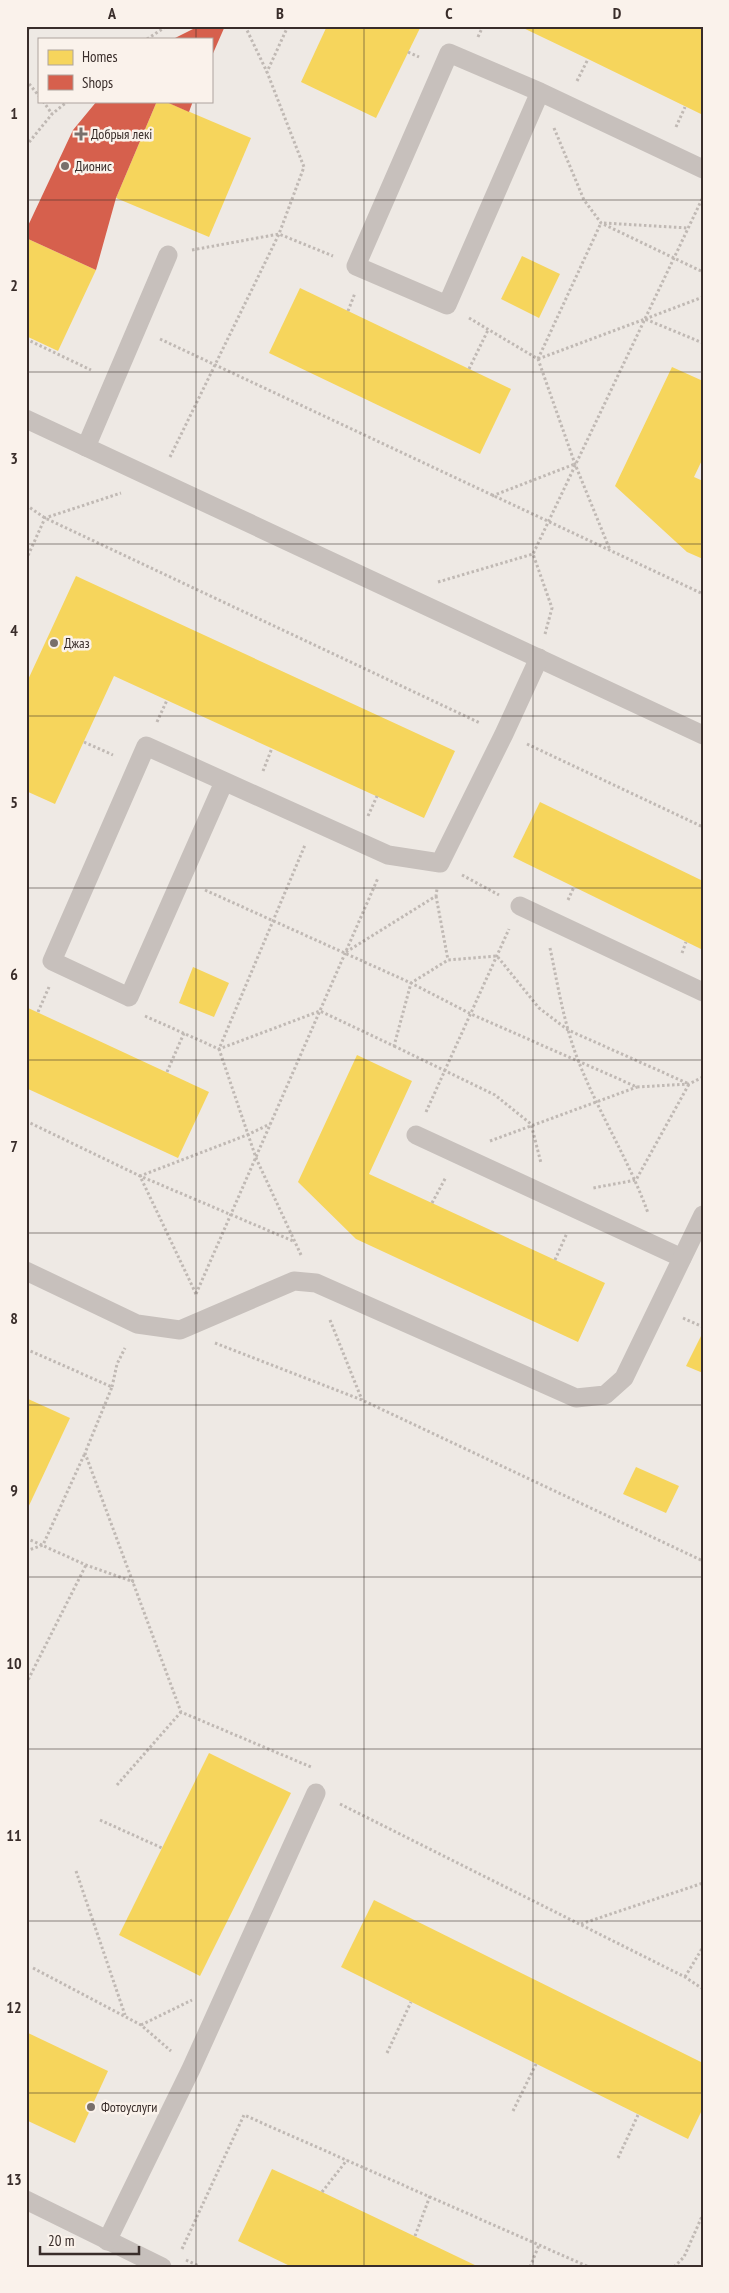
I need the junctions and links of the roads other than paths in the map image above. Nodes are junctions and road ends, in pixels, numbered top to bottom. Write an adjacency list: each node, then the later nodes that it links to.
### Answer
1 (540, 92): 1 (lane); 2 (lane)
2 (703, 169)
3 (168, 255): 5 (lane)
4 (26, 420): 5 (lane)
5 (86, 447): 6 (lane)
6 (538, 658): 7 (lane); 8 (lane)
7 (703, 735)
8 (224, 782): 8 (lane)
9 (520, 906): 10 (lane)
10 (703, 992)
11 (416, 1134): 13 (lane)
12 (703, 1215): 13 (lane)
13 (682, 1258): 14 (lane)
14 (26, 1271)
15 (316, 1793): 17 (lane)
16 (26, 2200): 17 (lane)
17 (107, 2241): 18 (lane)
18 (162, 2267)

